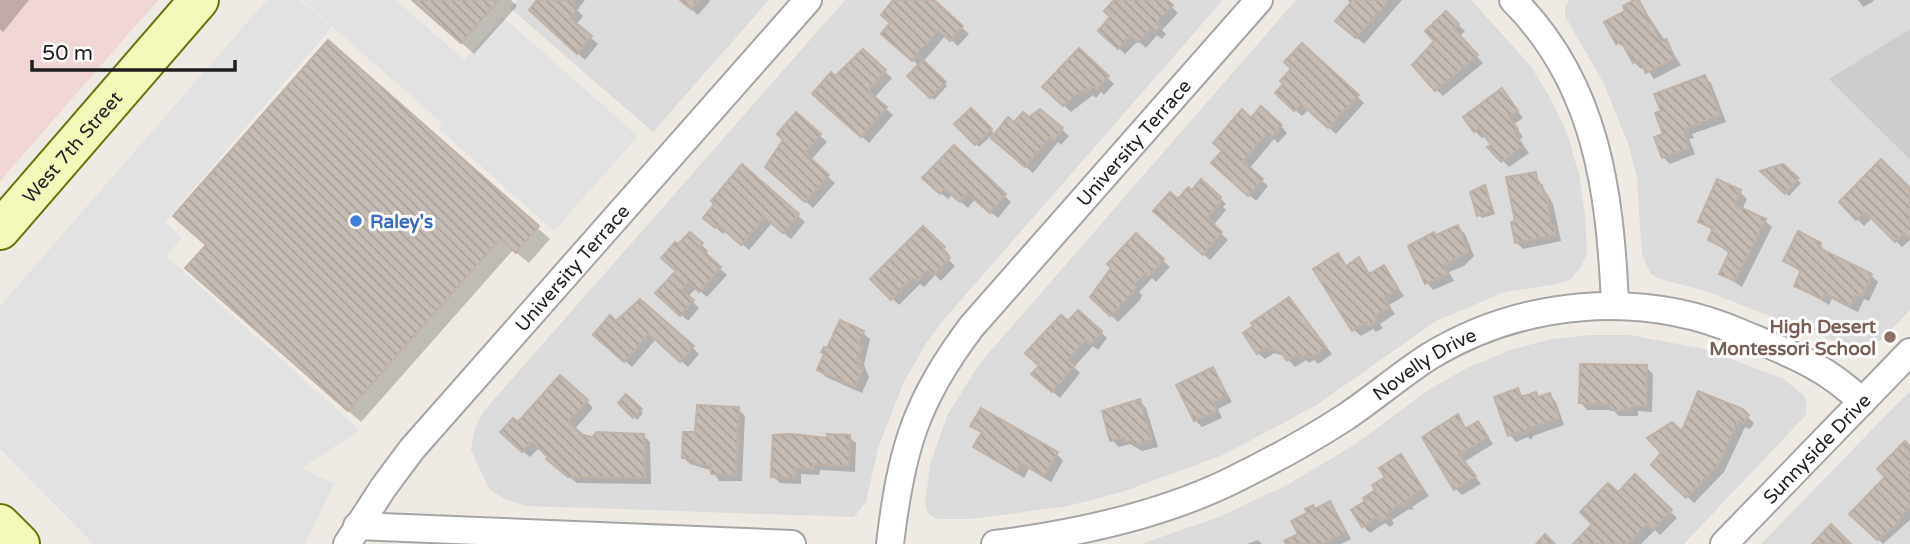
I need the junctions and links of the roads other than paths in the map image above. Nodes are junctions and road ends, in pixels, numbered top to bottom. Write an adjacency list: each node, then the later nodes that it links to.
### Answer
1 (199, 0): 5 (main road, West 7th Street)
2 (808, 0): 10 (street, University Terrace)
3 (1259, 0): 13 (street, University Terrace)
4 (1520, 2): 6 (street)
5 (0, 230)
6 (1615, 304): 8 (street, Novelly Drive); 14 (street, Novelly Drive)
7 (1910, 352): 8 (street, Sunnyside Drive)
8 (1862, 402): 15 (street, Sunnyside Drive)
9 (0, 524): 11 (main road)
10 (352, 535): 12 (street)
11 (20, 544)
12 (792, 544)
13 (890, 544)
14 (995, 544)
15 (1724, 544)

